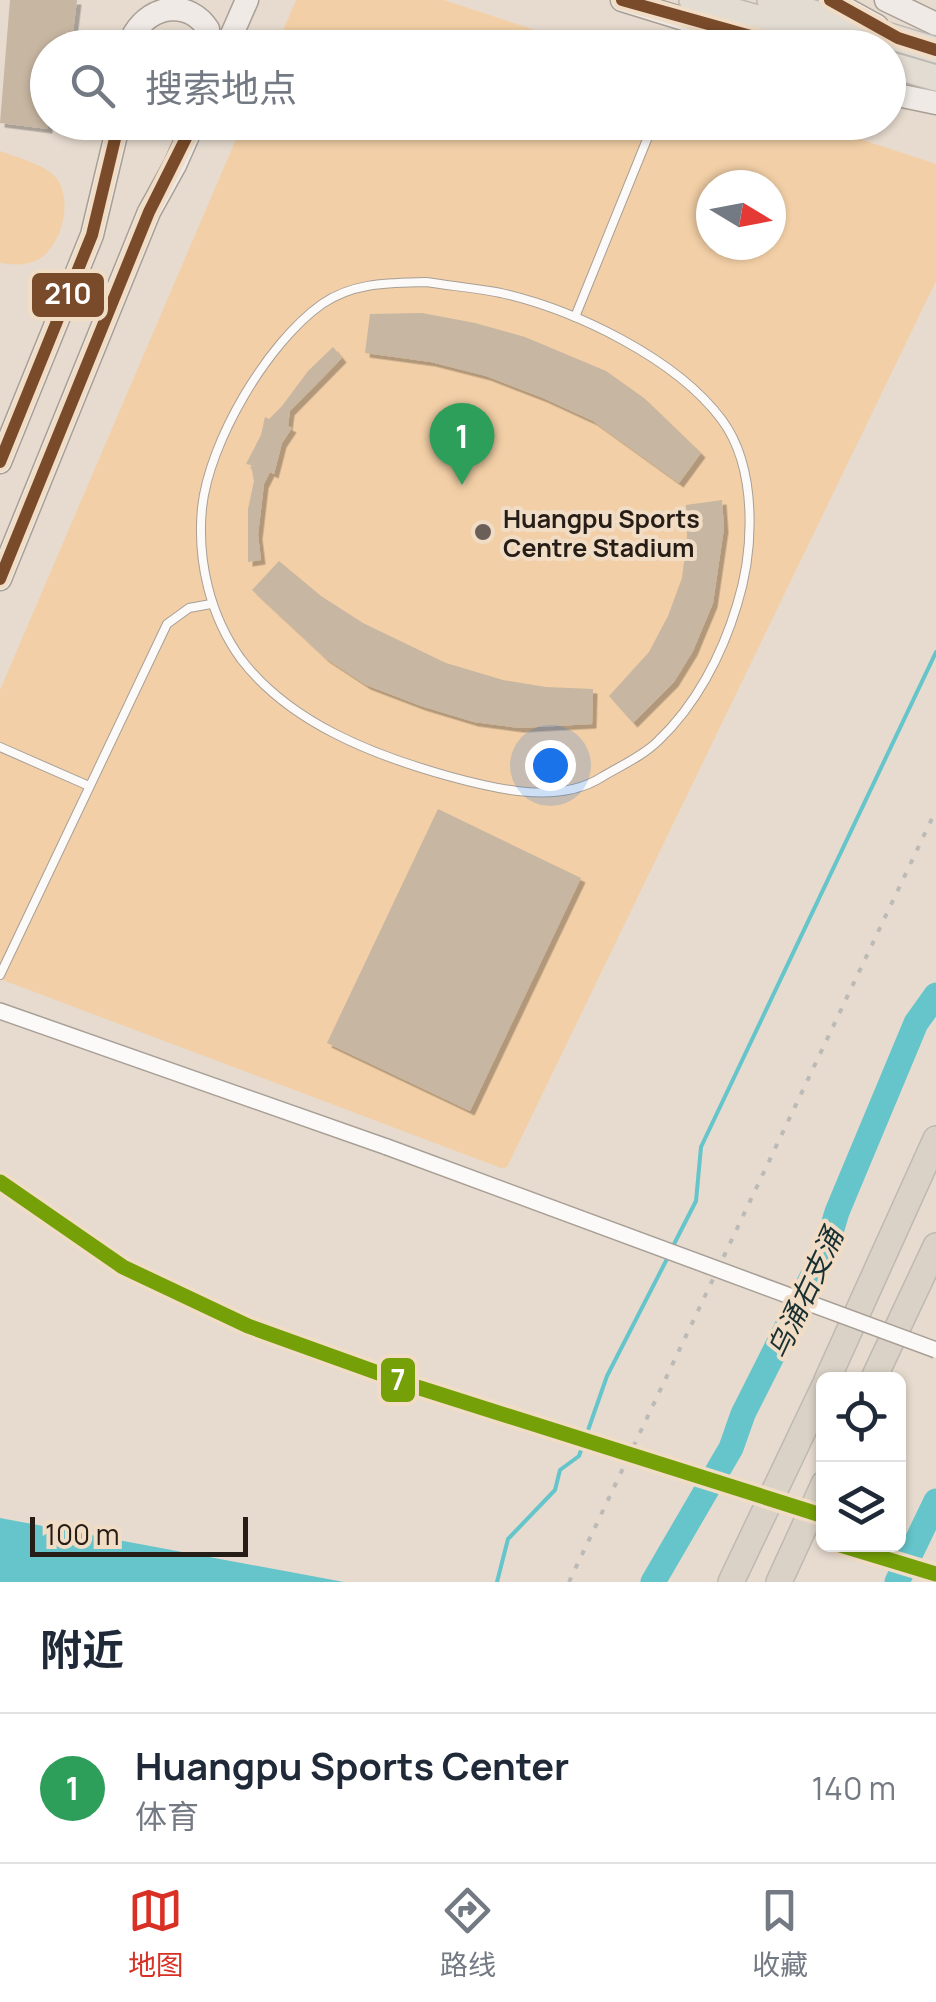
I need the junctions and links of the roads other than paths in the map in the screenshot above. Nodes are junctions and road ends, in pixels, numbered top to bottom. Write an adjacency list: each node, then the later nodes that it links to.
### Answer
1 (138, 0): 9 (main road)
2 (247, 0): 12 (main road)
3 (622, 0): 7 (main road)
4 (770, 0): 16 (main road)
5 (830, 0): 17 (main road)
6 (886, 0): 8 (main road)
7 (691, 11): 13 (main road); 14 (main road); 15 (main road)
8 (936, 24)
9 (134, 30)
10 (139, 30): 11 (main road)
11 (208, 30)
12 (234, 30)
13 (709, 30)
14 (745, 30)
15 (798, 30)
16 (871, 30)
17 (884, 30)
18 (906, 41): 19 (main road)
19 (936, 50)
20 (906, 69): 21 (main road)
21 (936, 78)
22 (906, 97): 23 (main road)
23 (936, 103)
24 (115, 140): 30 (main road)
25 (169, 140): 28 (main road)
26 (186, 140): 28 (main road)
27 (647, 140): 29 (lane)
28 (149, 212): 31 (main road)
29 (575, 317): 32 (lane); 32 (lane)
30 (0, 462)
31 (0, 579)
32 (211, 604): 34 (lane)
33 (0, 747): 34 (lane)
34 (90, 786): 35 (lane)
35 (0, 976)
36 (0, 1011): 39 (street, bridge)
37 (936, 1138): 40 (highway)
38 (936, 1246): 41 (highway)
39 (936, 1350)
40 (831, 1372)
41 (877, 1372)
42 (816, 1403): 44 (highway)
43 (816, 1501): 45 (highway)
44 (731, 1582)
45 (778, 1582)

